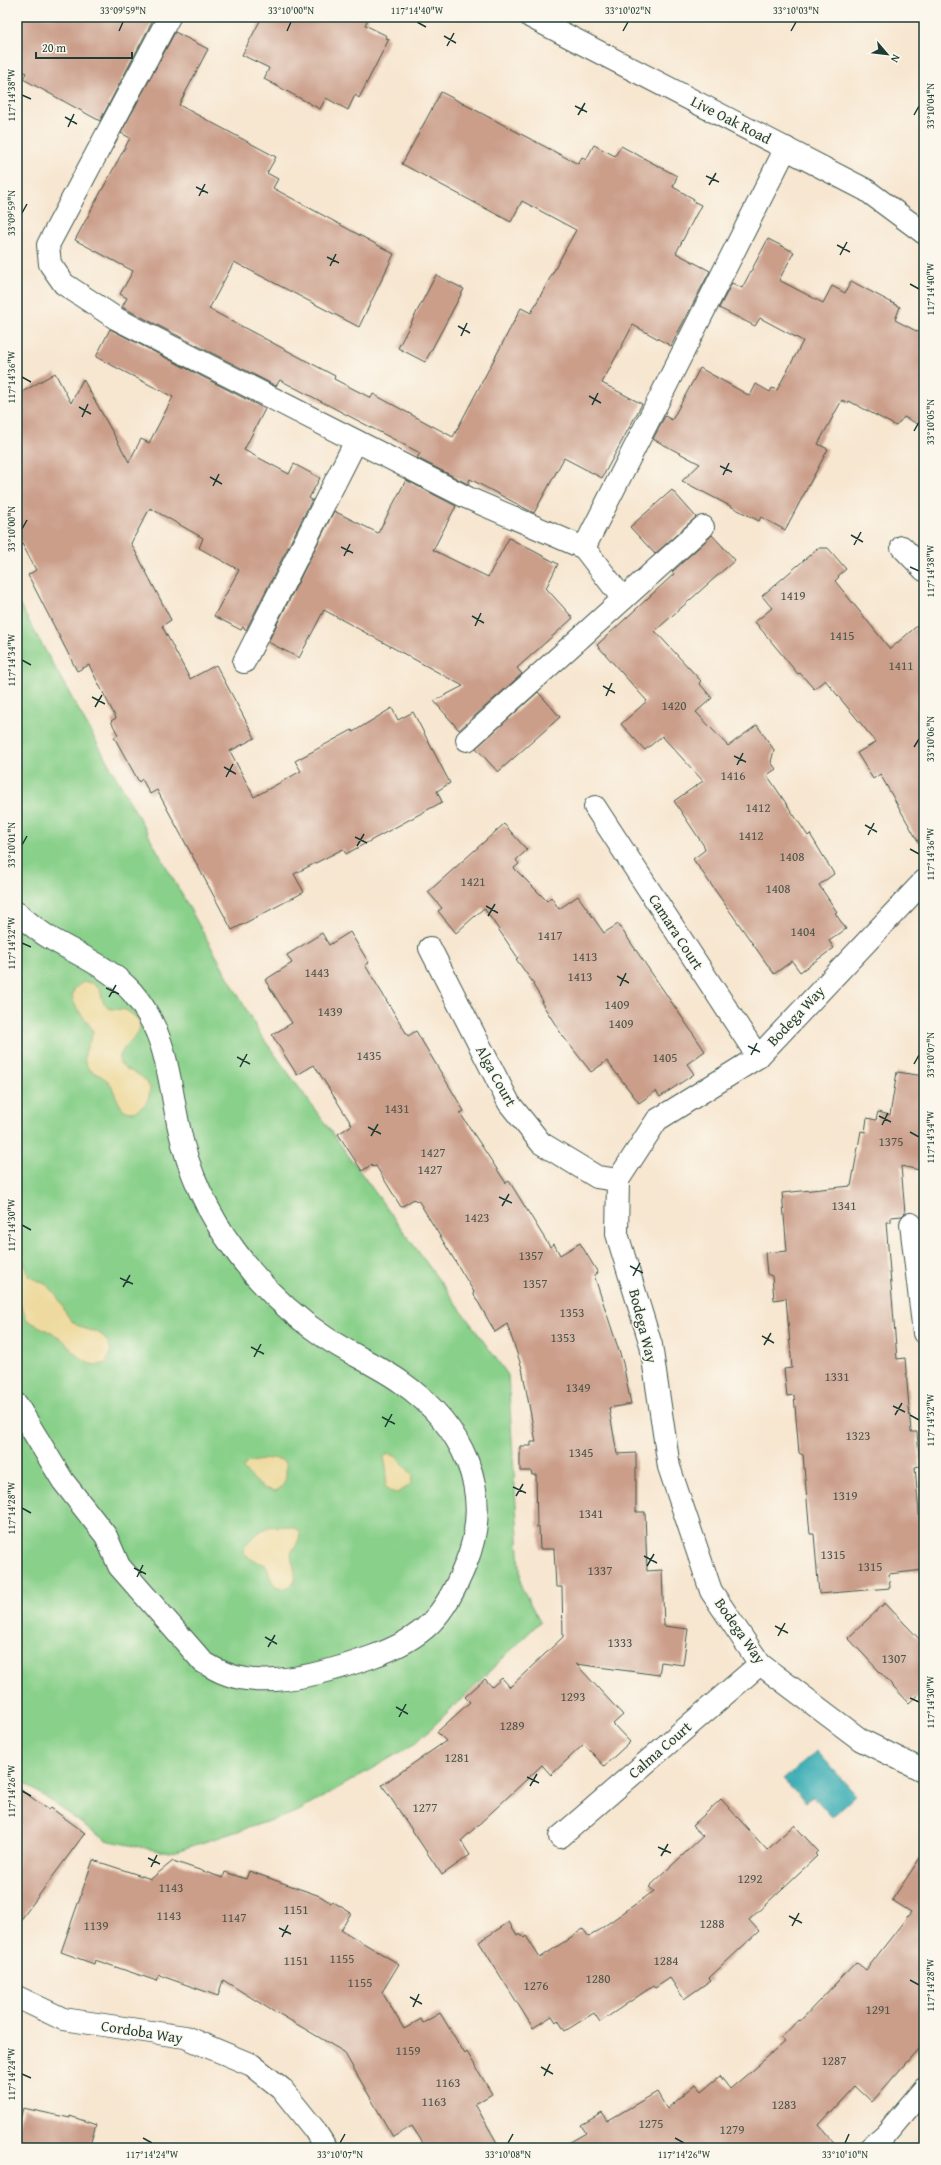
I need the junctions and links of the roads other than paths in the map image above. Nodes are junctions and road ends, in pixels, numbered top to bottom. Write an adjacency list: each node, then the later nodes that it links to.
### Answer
1 (169, 17): 5 (street)
2 (531, 17): 3 (street, Live Oak Road)
3 (786, 148): 4 (street, Live Oak Road); 8 (street)
4 (924, 233)
5 (356, 441): 8 (street); 11 (street)
6 (703, 527): 10 (street)
7 (902, 547): 9 (street)
8 (584, 548): 10 (street)
9 (924, 570)
10 (623, 599): 12 (street)
11 (244, 662)
12 (467, 740)
13 (595, 807): 17 (street, Camara Court)
14 (924, 881): 17 (street, Bodega Way)
15 (17, 914): 21 (street)
16 (430, 948): 18 (street, Alga Court)
17 (758, 1057): 18 (street, Bodega Way)
18 (618, 1180): 22 (street, Bodega Way)
19 (911, 1224): 20 (street)
20 (924, 1333)
21 (17, 1405)
22 (760, 1664): 23 (street, Bodega Way); 24 (street, Calma Court)
23 (924, 1771)
24 (560, 1837)
25 (17, 1997): 27 (street, Cordoba Way)
26 (924, 2089): 28 (street)
27 (326, 2148)
28 (870, 2148)

